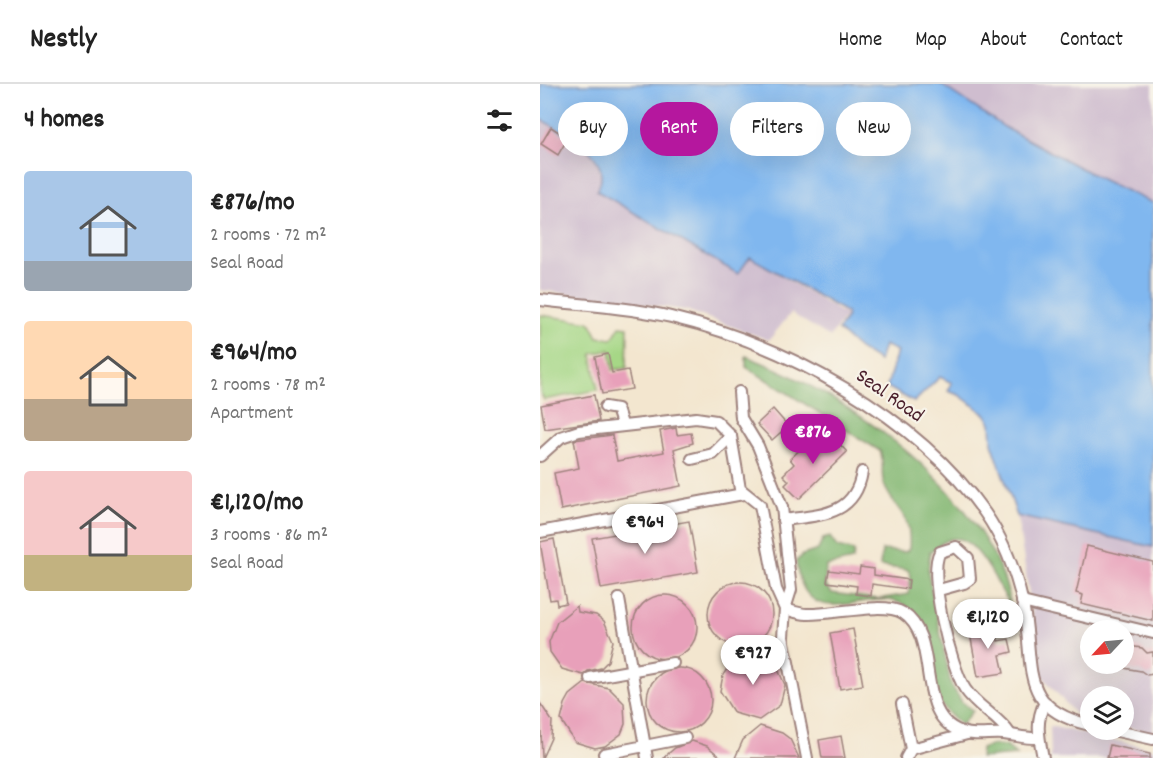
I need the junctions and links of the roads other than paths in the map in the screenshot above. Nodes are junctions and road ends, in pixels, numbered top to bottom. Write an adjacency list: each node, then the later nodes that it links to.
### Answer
1 (540, 300): 14 (street, Seal Road)
2 (739, 392): 10 (street)
3 (605, 407): 4 (street)
4 (622, 424): 5 (street); 6 (street)
5 (732, 436): 7 (street); 9 (street)
6 (541, 451)
7 (692, 459)
8 (862, 472): 10 (street)
9 (743, 494): 11 (street); 15 (street)
10 (783, 520): 15 (street)
11 (540, 532)
12 (939, 590): 25 (street)
13 (619, 599): 18 (street)
14 (1022, 602): 16 (street); 20 (street, Seal Road)
15 (785, 609): 23 (street); 34 (street)
16 (1153, 633)
17 (673, 663): 18 (street)
18 (632, 670): 19 (street); 32 (street)
19 (590, 678)
20 (1045, 702): 22 (street, Seal Road); 28 (street)
21 (902, 704): 33 (street)
22 (1080, 721)
23 (950, 724): 24 (street); 30 (street)
24 (967, 734): 25 (street); 30 (street)
25 (1010, 735): 28 (street)
26 (1134, 735): 29 (street)
27 (685, 738): 32 (street)
28 (1039, 738): 35 (street)
29 (1153, 739)
30 (932, 741): 33 (street)
31 (604, 753): 32 (street)
32 (646, 753)
33 (908, 753)
34 (807, 758)
35 (1043, 758)

